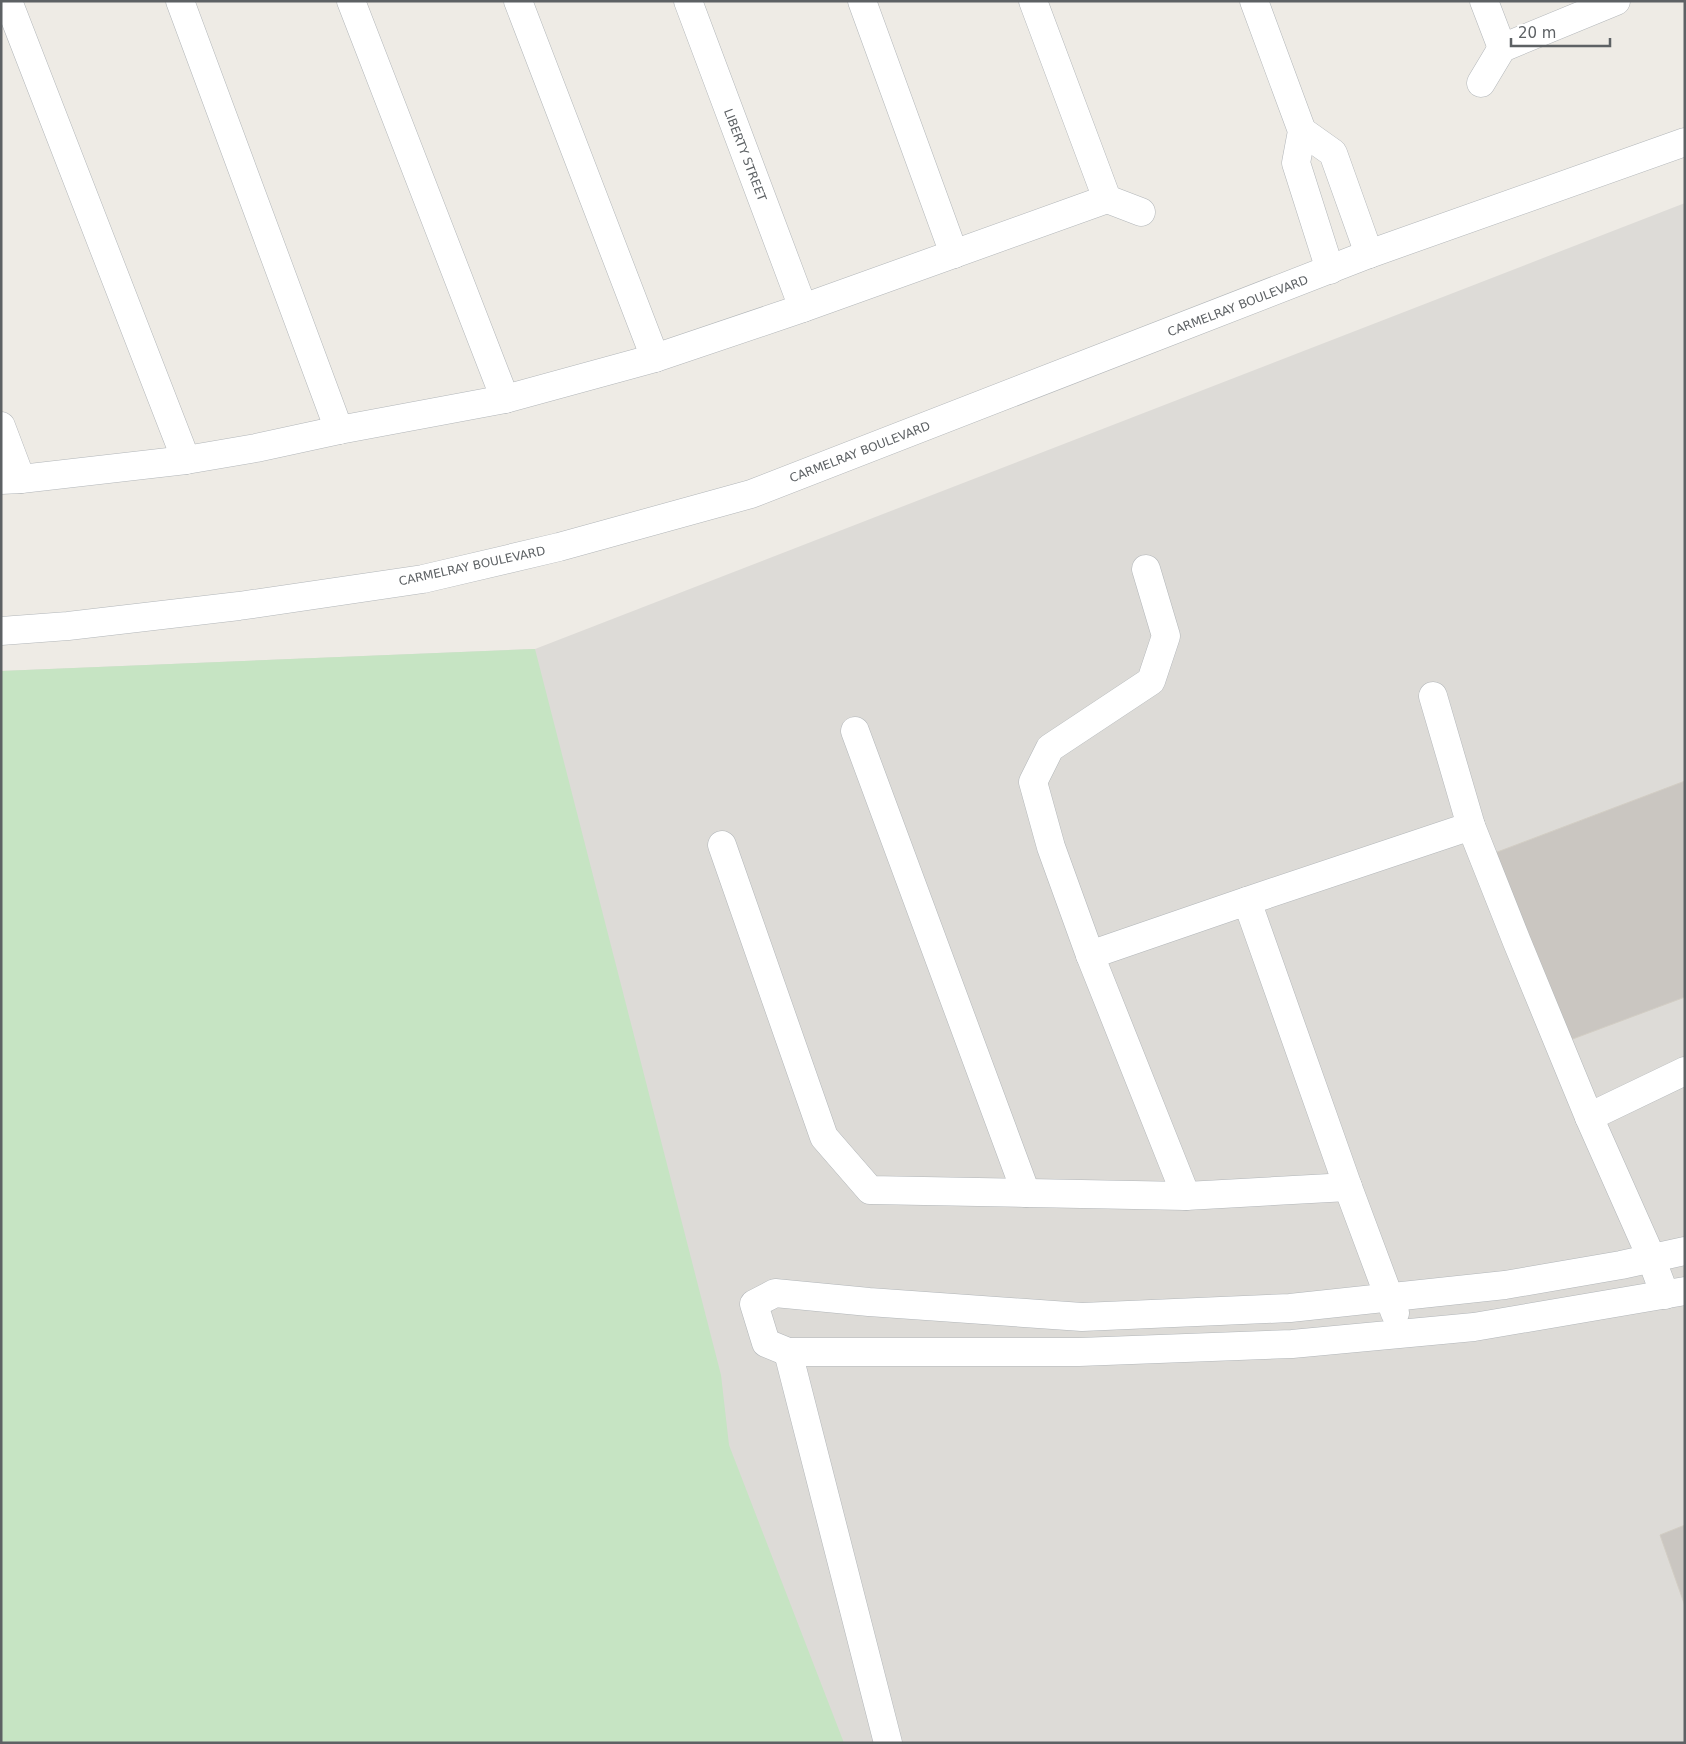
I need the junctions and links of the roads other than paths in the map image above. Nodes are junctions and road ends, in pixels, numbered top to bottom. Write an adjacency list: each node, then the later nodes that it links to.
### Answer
1 (8, 1): 25 (street)
2 (180, 1): 24 (street)
3 (351, 1): 22 (street)
4 (518, 1): 21 (street)
5 (688, 1): 20 (street, LIBERTY STREET)
6 (862, 1): 17 (street)
7 (1033, 1): 15 (street)
8 (1254, 1): 13 (street)
9 (1484, 1): 11 (street)
10 (1616, 1): 11 (street)
11 (1502, 48): 12 (street)
12 (1481, 83)
13 (1302, 131): 18 (street); 19 (street)
14 (1685, 142): 18 (street, CARMELRAY BOULEVARD)
15 (1107, 199): 16 (street); 17 (street)
16 (1141, 212)
17 (954, 254): 20 (street)
18 (1369, 254): 19 (street, CARMELRAY BOULEVARD)
19 (1330, 270): 28 (street, CARMELRAY BOULEVARD)
20 (803, 308): 21 (street)
21 (655, 358): 22 (street)
22 (505, 399): 24 (street)
23 (1, 426): 26 (street)
24 (339, 430): 25 (street)
25 (186, 460): 26 (street)
26 (11, 479)
27 (1146, 569): 34 (street)
28 (1, 631)
29 (1433, 696): 31 (street)
30 (855, 731): 38 (street)
31 (1471, 826): 33 (street); 36 (street)
32 (722, 845): 38 (street)
33 (1247, 901): 34 (street); 37 (street)
34 (1090, 955): 39 (street)
35 (1685, 1072): 36 (street)
36 (1589, 1117): 41 (street)
37 (1348, 1187): 39 (street); 43 (street)
38 (1026, 1193): 39 (street)
39 (1186, 1196)
40 (1685, 1251): 41 (street)
41 (1650, 1258): 42 (street); 43 (street)
42 (1675, 1293): 44 (street)
43 (1389, 1296): 44 (street); 45 (street)
44 (1402, 1334): 45 (street)
45 (788, 1352): 46 (street)
46 (888, 1743)

